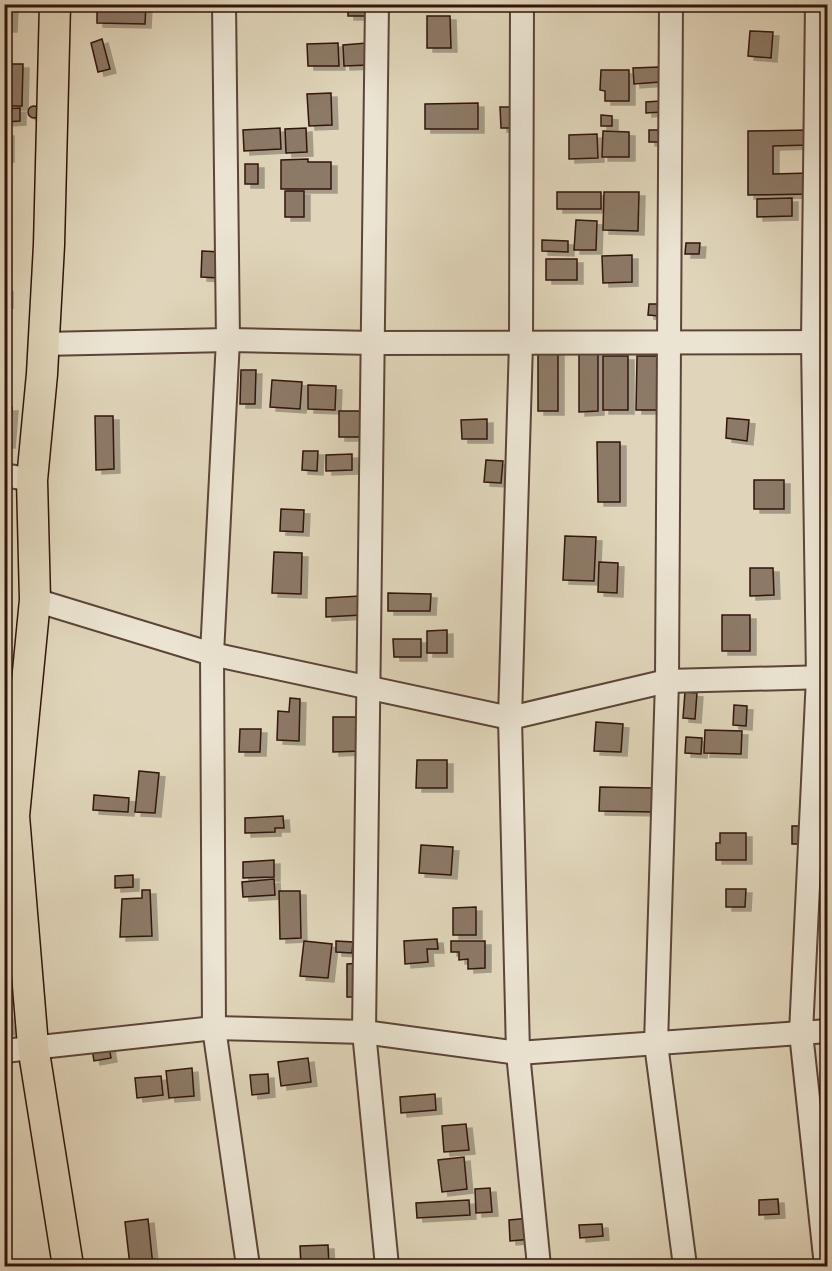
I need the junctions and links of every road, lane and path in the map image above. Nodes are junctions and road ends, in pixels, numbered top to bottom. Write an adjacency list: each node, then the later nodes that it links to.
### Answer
1 (55, 4): 12 (main road)
2 (224, 4): 7 (street)
3 (377, 4): 10 (street)
4 (522, 4): 11 (street)
5 (671, 4): 8 (street)
6 (817, 4): 9 (street)
7 (228, 340): 10 (street); 12 (street); 15 (street)
8 (671, 342): 9 (street); 11 (street); 17 (street)
9 (820, 342): 16 (street)
10 (373, 343): 11 (street); 18 (street)
11 (521, 343): 19 (street)
12 (43, 344): 13 (main road)
13 (18, 477): 14 (main road)
14 (35, 600): 15 (street); 25 (main road)
15 (212, 654): 18 (street); 20 (street)
16 (823, 677): 17 (street); 23 (street)
17 (667, 681): 19 (street); 24 (street)
18 (370, 688): 19 (street); 22 (street)
19 (510, 718): 26 (street)
20 (214, 1028): 22 (street); 25 (street); 28 (street)
21 (828, 1031): 23 (street)
22 (364, 1032): 26 (street); 29 (street)
23 (801, 1033): 24 (street); 32 (street)
24 (656, 1044): 26 (street); 31 (street)
25 (19, 1048): 27 (main road)
26 (518, 1053): 30 (street)
27 (68, 1266)
28 (248, 1266)
29 (387, 1266)
30 (539, 1266)
31 (685, 1266)
32 (826, 1266)

